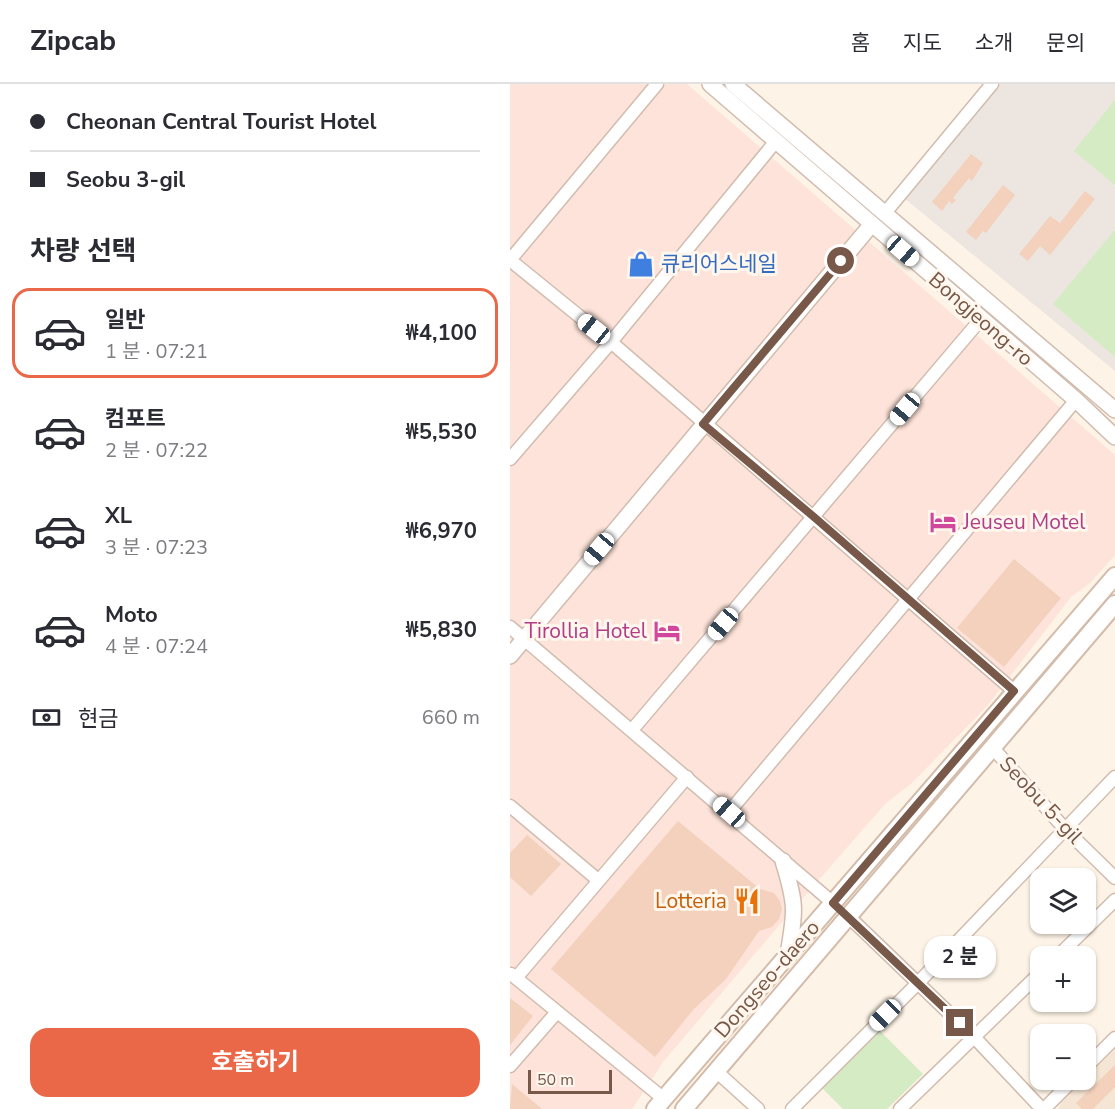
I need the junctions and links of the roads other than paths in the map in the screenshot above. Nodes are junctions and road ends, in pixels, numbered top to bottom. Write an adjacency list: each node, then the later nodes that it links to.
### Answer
1 (657, 84): 8 (street)
2 (710, 84): 5 (street, Bongjeong-ro)
3 (733, 84): 6 (street, Bongjeong-ro)
4 (992, 84): 6 (street)
5 (776, 141): 7 (street, Bongjeong-ro); 10 (street)
6 (885, 213): 12 (street, Bongjeong-ro)
7 (872, 224): 9 (street, Bongjeong-ro); 13 (street)
8 (510, 260): 10 (street)
9 (981, 319): 11 (street, Bongjeong-ro); 16 (street)
10 (611, 342): 13 (street); 15 (street)
11 (1076, 400): 14 (street, Bongjeong-ro); 18 (street)
12 (1115, 410)
13 (703, 424): 16 (street); 21 (street)
14 (1115, 437)
15 (510, 459)
16 (814, 517): 18 (street); 24 (street)
17 (1115, 576): 23 (main road, Dongseo-daero)
18 (907, 599): 23 (street); 29 (street)
19 (1115, 604): 25 (main road, Dongseo-daero)
20 (510, 627): 21 (street)
21 (524, 639): 22 (street); 24 (street)
22 (510, 656)
23 (1014, 691): 35 (main road, Dongseo-daero)
24 (632, 730): 26 (street)
25 (992, 747): 30 (street, Seobu 5-gil); 36 (main road, Dongseo-daero)
26 (687, 777): 29 (street); 33 (street)
27 (1115, 777): 30 (street)
28 (510, 806): 33 (street)
29 (729, 812): 31 (street)
30 (1065, 829): 32 (street, Seobu 5-gil); 41 (street)
31 (783, 861): 35 (street); 38 (street)
32 (1115, 878)
33 (598, 880): 39 (street)
34 (1115, 900): 37 (street)
35 (833, 903): 36 (main road); 38 (main road, Dongseo-daero)
36 (848, 916): 41 (street); 47 (main road, Dongseo-daero)
37 (1068, 946)
38 (788, 954): 49 (main road, Dongseo-daero)
39 (513, 975): 42 (street)
40 (1030, 983): 43 (street)
41 (917, 984): 43 (street); 52 (street)
42 (557, 1012): 46 (street); 49 (street)
43 (974, 1037): 53 (street); 54 (street)
44 (1115, 1038): 45 (street)
45 (1096, 1057)
46 (510, 1066)
47 (716, 1071): 50 (main road, Dongseo-daero); 51 (street)
48 (1063, 1090): 54 (street)
49 (660, 1104)
50 (684, 1109)
51 (758, 1109)
52 (792, 1109)
53 (900, 1109)
54 (1043, 1109)

